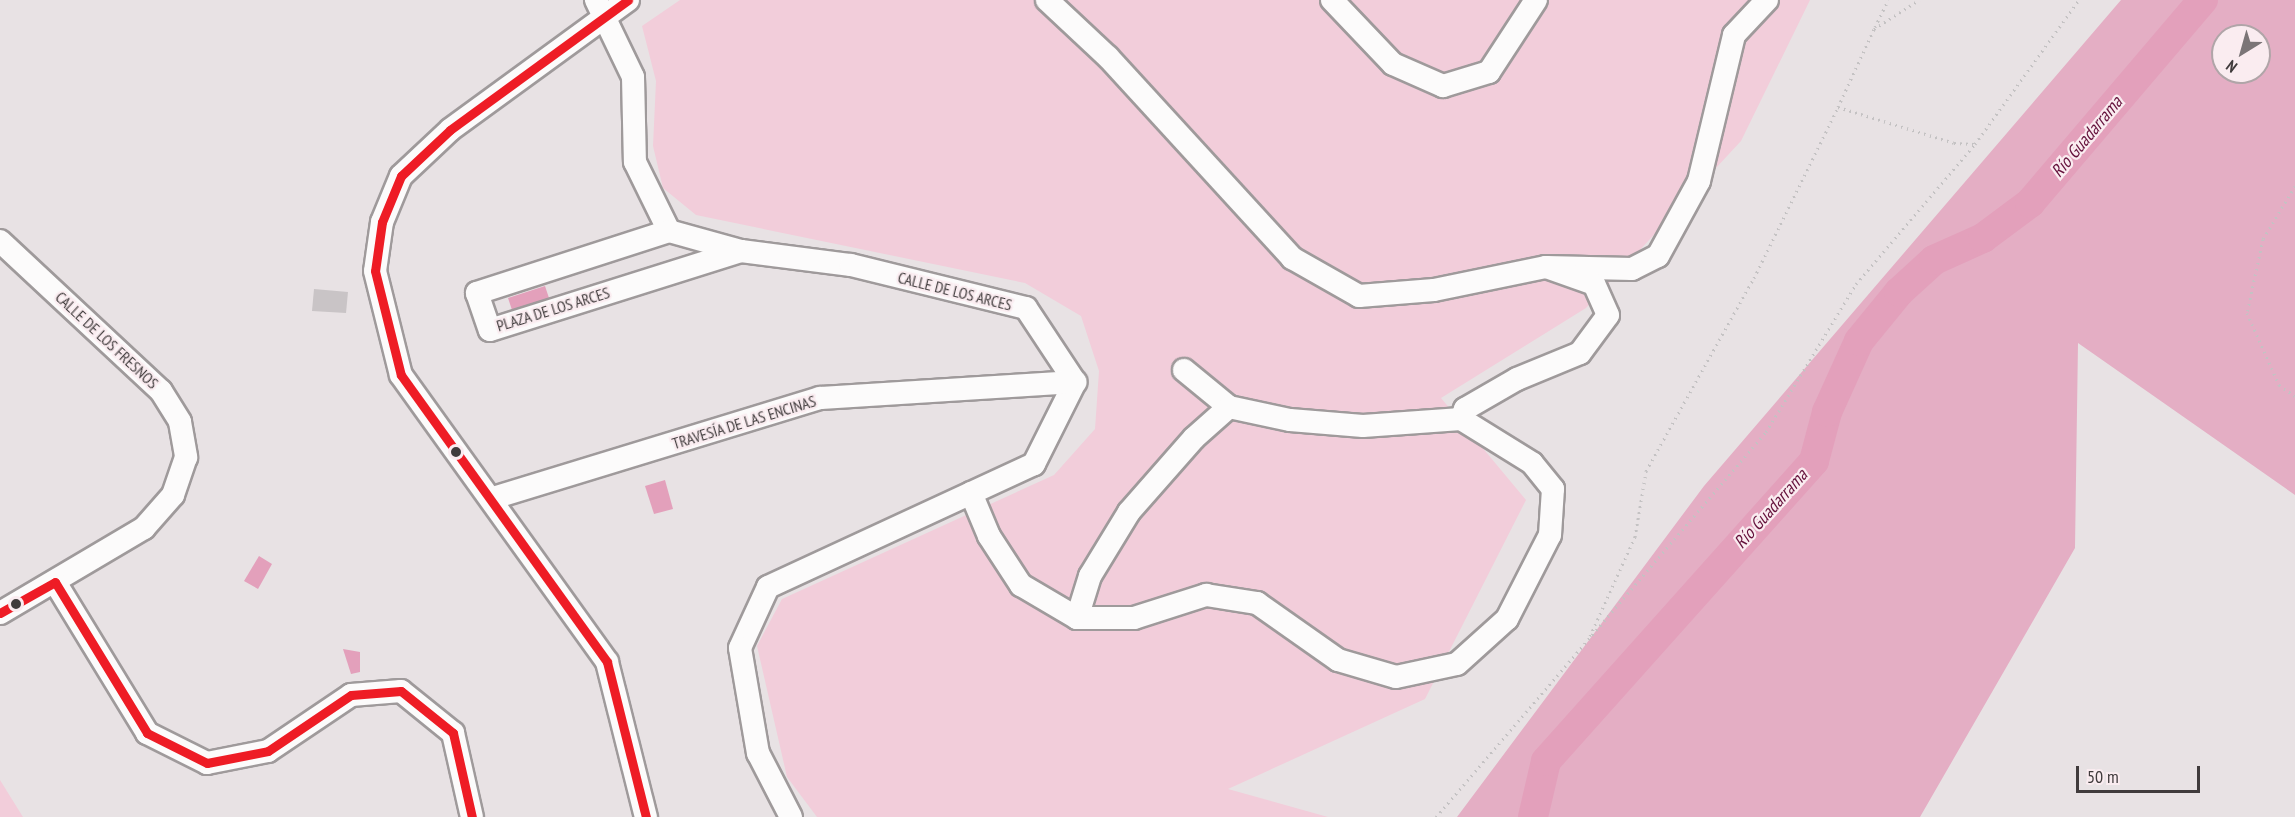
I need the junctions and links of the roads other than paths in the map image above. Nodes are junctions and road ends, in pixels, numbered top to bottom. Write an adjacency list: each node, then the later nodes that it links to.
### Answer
1 (628, 0): 6 (street)
2 (1047, 0): 10 (street)
3 (1536, 0): 5 (street)
4 (1767, 0): 10 (street)
5 (1335, 1)
6 (601, 8): 7 (street); 16 (street)
7 (669, 231): 9 (street, CALLE DE LOS ARCES); 9 (street, PLAZA DE LOS ARCES)
8 (0, 241): 17 (street, CALLE DE LOS FRESNOS)
9 (741, 251): 12 (street, CALLE DE LOS ARCES)
10 (1546, 267): 14 (street)
11 (1184, 370): 13 (street)
12 (1075, 382): 15 (street); 16 (street, TRAVESÍA DE LAS ENCINAS)
13 (1229, 407): 14 (street); 19 (street)
14 (1461, 419): 19 (street)
15 (971, 493): 19 (street); 22 (street)
16 (493, 498): 21 (street)
17 (55, 582): 18 (street, CALLE DE LOS FRESNOS); 20 (street)
18 (0, 614)
19 (1077, 618)
20 (472, 817)
21 (646, 817)
22 (791, 817)

